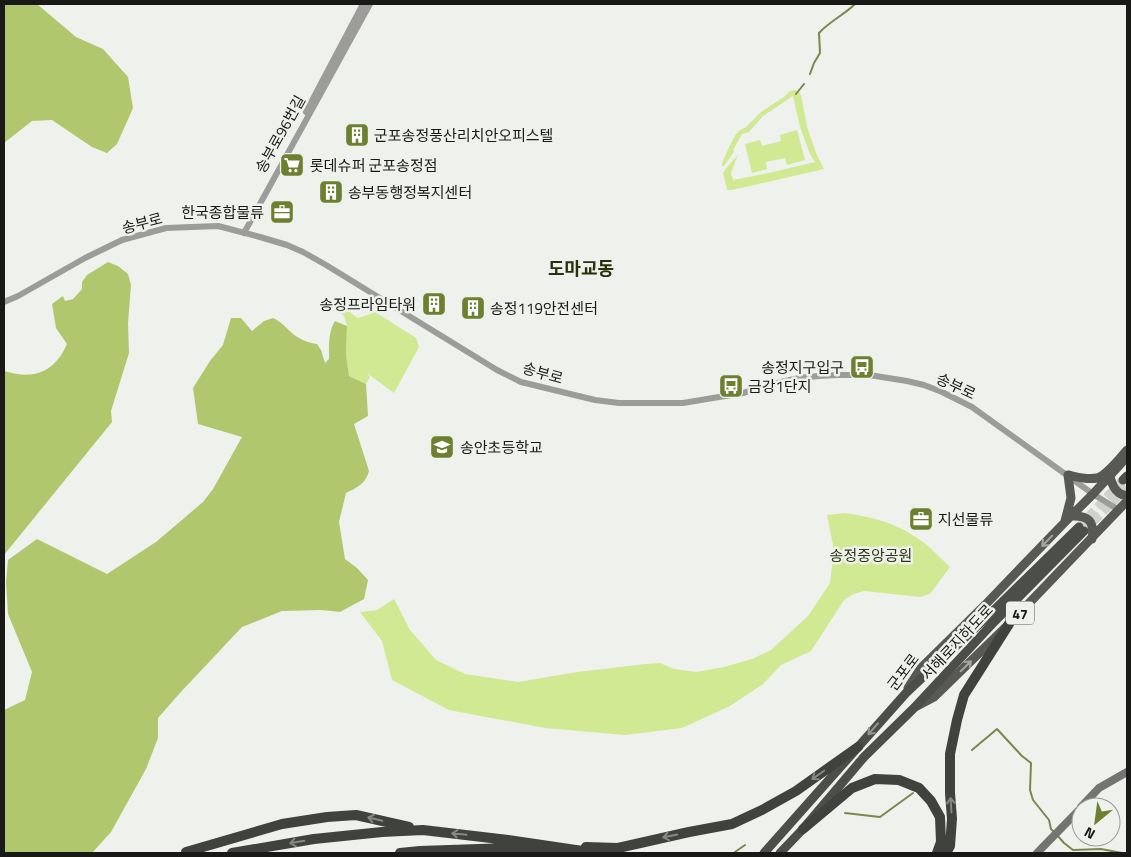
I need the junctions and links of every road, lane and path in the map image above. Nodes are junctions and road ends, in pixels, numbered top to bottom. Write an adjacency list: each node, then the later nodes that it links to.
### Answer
1 (363, 4): 3 (street, 송부로96번길)
2 (370, 4): 3 (street)
3 (243, 232): 4 (street, 송부로); 7 (street, 송부로)
4 (4, 302)
5 (1127, 450): 7 (main road)
6 (1127, 457): 8 (main road, 47)
7 (1068, 476): 9 (street, 송부로); 13 (main road)
8 (1110, 476): 9 (main road, 47); 10 (main road)
9 (1093, 494): 12 (street, 송부로); 13 (main road, 군포로 / 47)
10 (1127, 496)
11 (1127, 501): 12 (main road, 47)
12 (1119, 510): 14 (main road, 군포로 / 47)
13 (1068, 519): 14 (main road); 16 (main road, 군포로 / 47, one-way to 16)
14 (1092, 539): 15 (main road, 군포로 / 47)
15 (1009, 624): 17 (main road, 군포로 / 47, one-way to 15); 33 (highway, one-way to 15)
16 (906, 693): 17 (highway, 서해로지하도로 / 47); 18 (highway, 군포로 / 47, one-way to 18)
17 (914, 708): 22 (highway, 군포로 / 47)
18 (858, 747): 25 (highway, one-way to 25); 30 (highway, 군포로 / 47)
19 (1127, 772): 20 (main road)
20 (1090, 797)
21 (1071, 818): 34 (main road)
22 (802, 829): 31 (highway, 군포로 / 47); 32 (highway)
23 (422, 830): 24 (highway, one-way to 23); 26 (highway, one-way to 26); 27 (highway, one-way to 27)
24 (508, 844): 25 (highway); 28 (highway)
25 (542, 851): 29 (highway)
26 (186, 852)
27 (232, 853)
28 (400, 853)
29 (596, 853)
30 (764, 853)
31 (780, 853)
32 (937, 853)
33 (946, 853)
34 (1037, 853)

